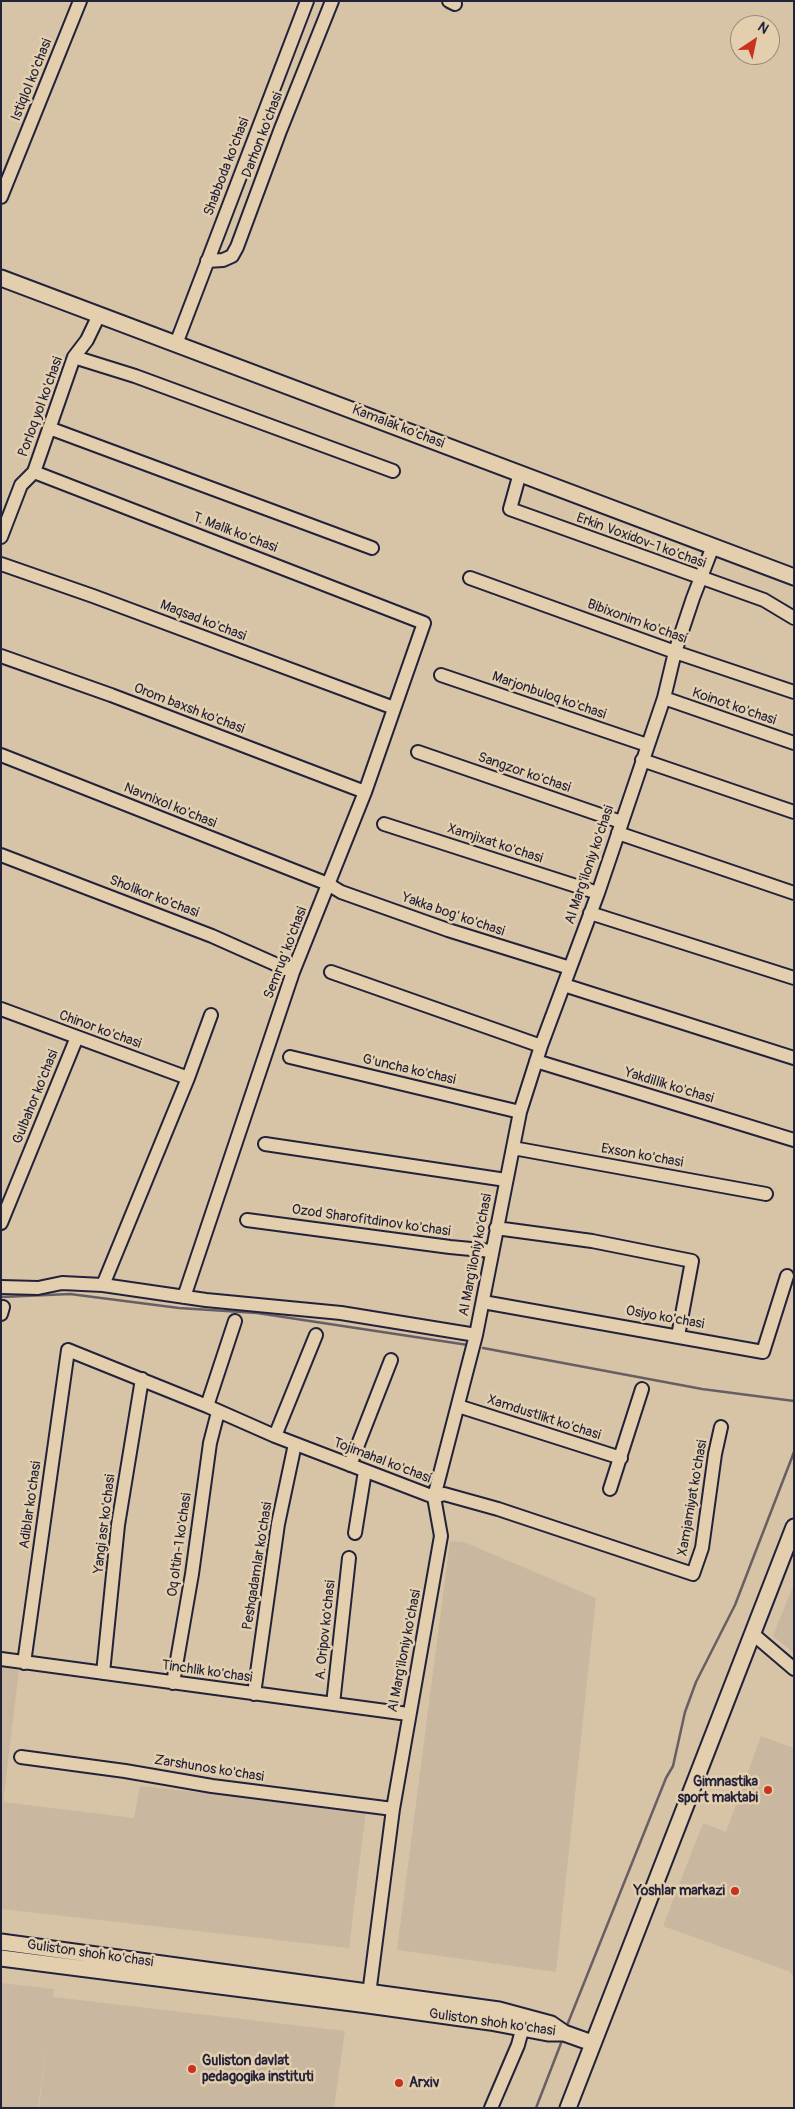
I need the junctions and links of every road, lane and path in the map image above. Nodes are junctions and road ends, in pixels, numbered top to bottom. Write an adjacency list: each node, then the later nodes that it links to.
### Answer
1 (80, 1): 6 (street, Istiqlol ko'chasi)
2 (307, 1): 4 (street, Shabboda ko'chasi)
3 (332, 1): 5 (street, Darhon ko'chasi)
4 (300, 19): 5 (street); 7 (street, Shabboda ko'chasi)
5 (321, 27): 7 (street, Darhon ko'chasi)
6 (1, 197)
7 (207, 261): 10 (street, Shabboda ko'chasi)
8 (1, 278): 9 (main road, Kamalak ko'chasi)
9 (99, 315): 10 (main road, Kamalak ko'chasi); 11 (street, Porloq yol ko'chasi)
10 (176, 344): 15 (main road, Kamalak ko'chasi)
11 (74, 357): 12 (street, Porloq yol ko'chasi); 13 (street)
12 (49, 428): 14 (street, Porloq yol ko'chasi); 18 (street)
13 (393, 471)
14 (34, 472): 16 (street, Porloq yol ko'chasi); 24 (street, T. Malik ko'chasi)
15 (520, 474): 17 (main road, Kamalak ko'chasi); 22 (street, Erkin Voxidov-1 ko'chasi)
16 (1, 537)
17 (713, 546): 20 (main road, Kamalak ko'chasi); 22 (street, Al Marg'iloniy ko'chasi)
18 (372, 548)
19 (1, 564): 30 (street, Maqsad ko'chasi)
20 (794, 577)
21 (470, 578): 25 (street, Bibixonim ko'chasi)
22 (700, 578): 23 (street, Erkin Voxidov-1 ko'chasi); 25 (street, Al Marg'iloniy ko'chasi)
23 (794, 618)
24 (424, 623): 30 (street, Semrug' ko'chasi)
25 (676, 652): 28 (street, Bibixonim ko'chasi); 29 (street, Al Marg'iloniy ko'chasi)
26 (1, 656): 36 (street, Orom baxsh ko'chasi)
27 (441, 675): 32 (street, Marjonbuloq ko'chasi)
28 (794, 692)
29 (664, 698): 31 (street, Koinot ko'chasi); 32 (street, Al Marg'iloniy ko'chasi)
30 (394, 708): 36 (street, Semrug' ko'chasi)
31 (794, 743)
32 (647, 745): 35 (street, Al Marg'iloniy ko'chasi)
33 (418, 752): 39 (street, Sangzor ko'chasi)
34 (1, 755): 41 (street, Navnixol ko'chasi)
35 (642, 760): 37 (street); 39 (street, Al Marg'iloniy ko'chasi)
36 (365, 792): 41 (street, Semrug' ko'chasi)
37 (794, 812)
38 (384, 824): 42 (street, Xamjixat ko'chasi)
39 (619, 828): 42 (street, Al Marg'iloniy ko'chasi); 43 (street, Sangzor ko'chasi)
40 (1, 855): 46 (street, Sholikor ko'chasi)
41 (328, 884): 45 (street, Yakka bog' ko'chasi); 46 (street, Semrug' ko'chasi)
42 (598, 893): 44 (street, Al Marg'iloniy ko'chasi)
43 (794, 893)
44 (590, 913): 45 (street, Al Marg'iloniy ko'chasi); 48 (street)
45 (570, 968): 49 (street, Al Marg'iloniy ko'chasi)
46 (293, 972): 71 (street, Semrug' ko'chasi)
47 (331, 972): 53 (street)
48 (794, 978)
49 (564, 985): 53 (street, Al Marg'iloniy ko'chasi); 55 (street)
50 (1, 1009): 52 (street, Chinor ko'chasi)
51 (210, 1015): 57 (street)
52 (77, 1037): 57 (street, Chinor ko'chasi); 65 (street, Gulbahor ko'chasi)
53 (541, 1046): 56 (street, Al Marg'iloniy ko'chasi)
54 (290, 1057): 58 (street, G'uncha ko'chasi)
55 (794, 1058)
56 (536, 1060): 58 (street, Al Marg'iloniy ko'chasi); 59 (street, Yakdillik ko'chasi)
57 (188, 1078): 69 (street)
58 (520, 1112): 61 (street, Al Marg'iloniy ko'chasi)
59 (794, 1140)
60 (265, 1144): 62 (street)
61 (513, 1148): 62 (street, Al Marg'iloniy ko'chasi); 63 (street, Exson ko'chasi)
62 (506, 1180): 66 (street, Al Marg'iloniy ko'chasi)
63 (766, 1194)
64 (247, 1220): 67 (street, Ozod Sharofitdinov ko'chasi)
65 (1, 1223)
66 (496, 1228): 67 (street, Al Marg'iloniy ko'chasi); 76 (street)
67 (492, 1251): 72 (street, Al Marg'iloniy ko'chasi)
68 (787, 1276): 76 (street, Osiyo ko'chasi)
69 (103, 1285): 70 (street); 71 (street)
70 (1, 1287)
71 (184, 1297): 75 (street)
72 (483, 1302): 75 (street, Al Marg'iloniy ko'chasi); 76 (street, Osiyo ko'chasi)
73 (236, 1321): 82 (street, Oq oltin-1 ko'chasi)
74 (316, 1334): 84 (street)
75 (476, 1335): 81 (street, Al Marg'iloniy ko'chasi)
76 (678, 1336)
77 (68, 1350): 79 (street, Tojimahal ko'chasi); 97 (street, Adiblar ko'chasi)
78 (391, 1360): 87 (street)
79 (142, 1379): 82 (street, Tojimahal ko'chasi); 99 (street, Yangi asr ko'chasi)
80 (642, 1389): 86 (street)
81 (458, 1406): 86 (street, Xamdustlikt ko'chasi); 90 (street, Al Marg'iloniy ko'chasi)
82 (212, 1409): 84 (street, Tojimahal ko'chasi); 100 (street, Oq oltin-1 ko'chasi)
83 (721, 1427): 94 (street, Xamjamiyat ko'chasi)
84 (275, 1436): 85 (street, Tojimahal ko'chasi)
85 (295, 1444): 87 (street, Tojimahal ko'chasi); 101 (street, Peshqadamlar ko'chasi)
86 (621, 1458): 89 (street)
87 (350, 1465): 88 (street, Tojimahal ko'chasi)
88 (365, 1471): 90 (street, Tojimahal ko'chasi); 92 (street)
89 (610, 1489)
90 (434, 1497): 94 (street, Tojimahal ko'chasi); 103 (street, Al Marg'iloniy ko'chasi)
91 (794, 1526): 95 (main road)
92 (355, 1533)
93 (348, 1558): 102 (street, A. Oripov ko'chasi)
94 (693, 1574)
95 (753, 1634): 98 (street); 110 (main road)
96 (1, 1659): 97 (street, Tinchlik ko'chasi)
97 (24, 1663): 99 (street, Tinchlik ko'chasi)
98 (794, 1669)
99 (104, 1673): 100 (street, Tinchlik ko'chasi)
100 (174, 1683): 101 (street, Tinchlik ko'chasi)
101 (254, 1694): 102 (street, Tinchlik ko'chasi)
102 (333, 1704): 103 (street, Tinchlik ko'chasi)
103 (408, 1714): 105 (street, Al Marg'iloniy ko'chasi)
104 (21, 1757): 105 (street, Zarshunos ko'chasi)
105 (393, 1809): 108 (street, Al Marg'iloniy ko'chasi)
106 (1, 1942): 108 (main road, Guliston shoh ko'chasi)
107 (1, 1958): 108 (main road, Guliston shoh ko'chasi)
108 (368, 1998): 109 (main road, Guliston shoh ko'chasi)
109 (524, 2023): 110 (main road, Guliston shoh ko'chasi); 111 (street)
110 (588, 2041): 112 (main road)
111 (491, 2108)
112 (568, 2108)

